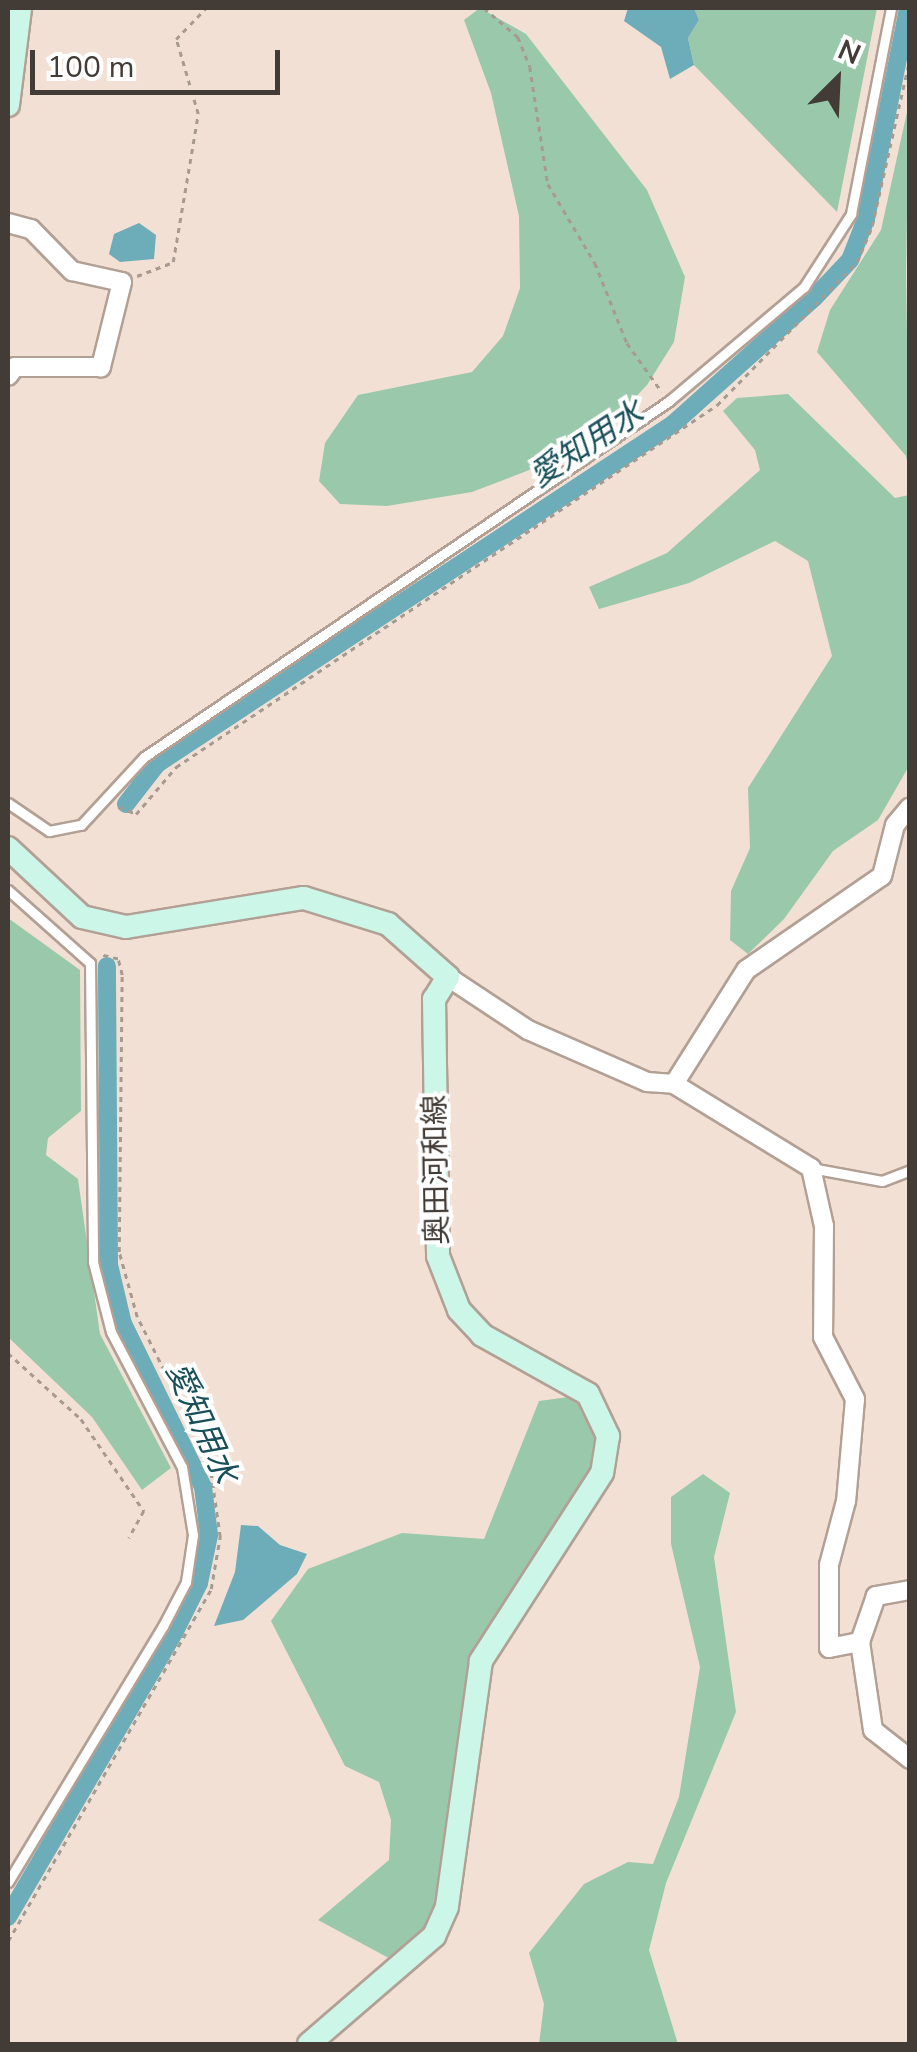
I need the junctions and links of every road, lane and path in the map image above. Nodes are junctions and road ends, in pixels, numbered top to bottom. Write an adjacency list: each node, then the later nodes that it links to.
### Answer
1 (20, 8): 5 (main road)
2 (206, 8): 7 (path)
3 (484, 8): 9 (path)
4 (890, 8): 9 (lane)
5 (8, 105)
6 (8, 223): 7 (street)
7 (122, 282): 8 (street)
8 (8, 376)
9 (669, 401): 10 (lane)
10 (8, 803)
11 (910, 807): 16 (street)
12 (8, 848): 15 (main road)
13 (8, 890): 14 (lane)
14 (90, 964): 24 (lane); 25 (path)
15 (448, 977): 16 (street); 26 (main road, 奥田河和線)
16 (674, 1084): 17 (street)
17 (811, 1168): 18 (lane); 22 (street)
18 (910, 1170)
19 (8, 1353): 20 (path)
20 (129, 1538)
21 (910, 1590): 22 (street)
22 (860, 1642): 23 (street)
23 (910, 1759)
24 (8, 1882)
25 (8, 1941)
26 (309, 2044)

